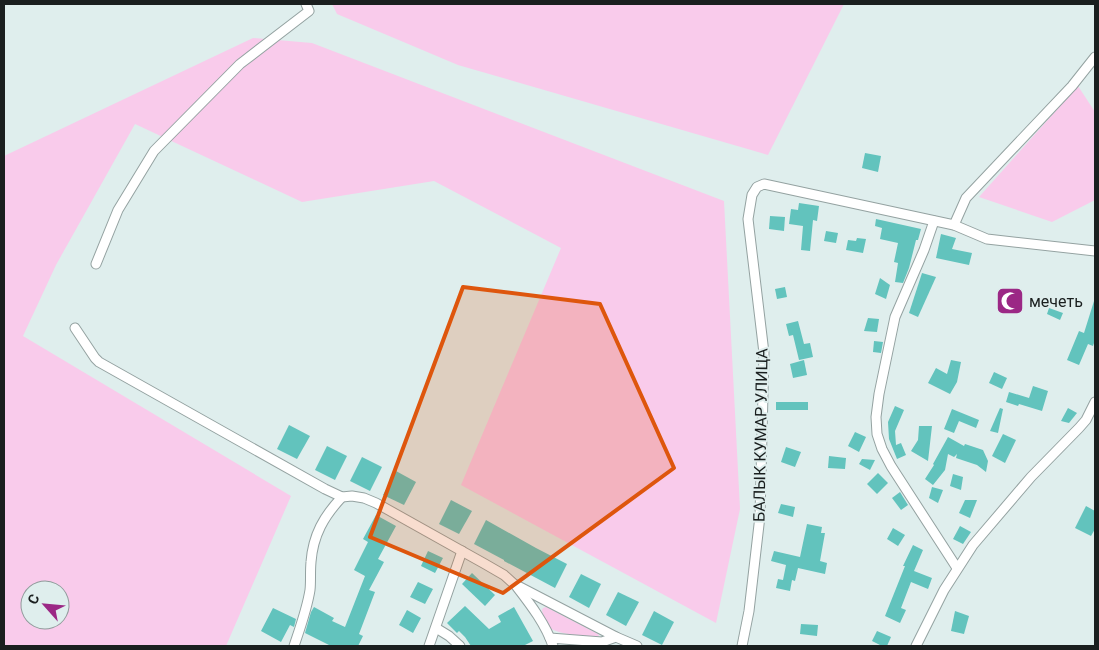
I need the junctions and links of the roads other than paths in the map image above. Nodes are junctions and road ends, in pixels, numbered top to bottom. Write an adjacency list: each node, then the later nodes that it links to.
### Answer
1 (306, 4): 6 (street)
2 (1095, 57): 4 (street)
3 (934, 221): 4 (street, БАЛЫК КУМАР УЛИЦА); 11 (street); 20 (street, БАЛЫК КУМАР УЛИЦА)
4 (954, 224): 5 (street, БАЛЫК КУМАР УЛИЦА)
5 (1095, 251)
6 (96, 264)
7 (75, 328): 9 (street)
8 (1095, 402): 11 (street)
9 (342, 497): 10 (street); 16 (street)
10 (462, 551): 12 (street); 13 (street)
11 (957, 568): 21 (street)
12 (514, 584): 14 (street); 15 (street)
13 (436, 628): 17 (street); 18 (street)
14 (616, 637): 15 (street); 19 (street)
15 (551, 642)
16 (294, 646)
17 (429, 646)
18 (460, 646)
19 (637, 646)
20 (742, 646)
21 (916, 646)

